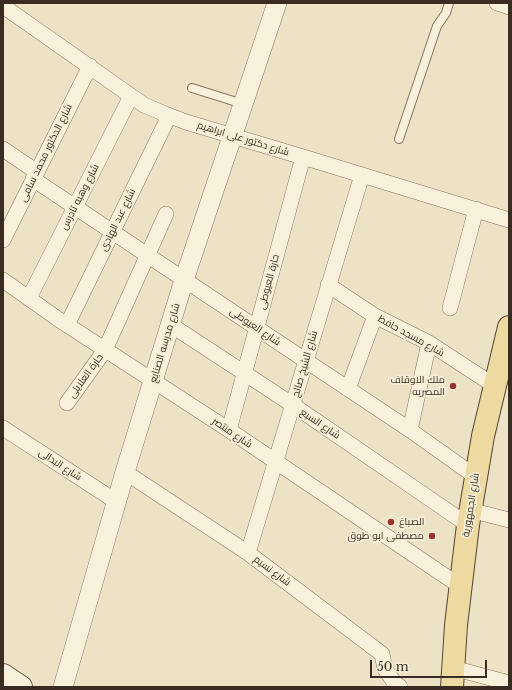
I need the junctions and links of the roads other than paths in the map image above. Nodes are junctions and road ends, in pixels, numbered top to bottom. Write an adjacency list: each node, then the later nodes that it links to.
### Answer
1 (277, 3): 9 (street, شارع مدرسه الصنايع)
2 (449, 3): 12 (lane)
3 (497, 3): 5 (street)
4 (3, 6): 6 (street, شارع دكتور على ابراهيم)
5 (509, 7)
6 (90, 66): 8 (street, شارع دكتور على ابراهيم); 16 (street, شارع الدكتور محمد سامى)
7 (192, 88): 9 (lane)
8 (131, 96): 10 (street, شارع دكتور على ابراهيم); 17 (street, شارع وهبه تادرس)
9 (243, 104): 11 (street, شارع مدرسه الصنايع)
10 (169, 116): 11 (street, شارع دكتور على ابراهيم); 21 (street, شارع عبد الهادى)
11 (232, 136): 14 (street, شارع دكتور على ابراهيم); 25 (street, شارع مدرسه الصنايع)
12 (398, 139)
13 (3, 149): 16 (street, شارع العيوطى)
14 (303, 157): 15 (street, شارع دكتور على ابراهيم); 33 (street, حارة العيوطى)
15 (362, 175): 18 (street, شارع دكتور على ابراهيم); 26 (street, شارع الشيخ صالح)
16 (35, 176): 17 (street, شارع العيوطى); 22 (street, شارع الدكتور محمد سامى)
17 (75, 207): 21 (street, شارع العيوطى); 27 (street, شارع وهبه تادرس)
18 (476, 209): 20 (street, شارع دكتور على ابراهيم); 28 (street)
19 (166, 214): 23 (street, حارة العلايلى)
20 (509, 220)
21 (112, 232): 23 (street, شارع العيوطى); 30 (street, شارع عبد الهادى)
22 (3, 240)
23 (147, 255): 25 (street, شارع العيوطى); 35 (street, حارة العلايلى)
24 (3, 280): 27 (street, شارع منتصر)
25 (184, 280): 31 (street, شارع مدرسه الصنايع); 33 (street, شارع العيوطى)
26 (328, 285): 29 (street, شارع مسجد حافظ); 36 (street, شارع الشيخ صالح)
27 (29, 298): 30 (street, شارع منتصر)
28 (450, 308)
29 (375, 316): 34 (street, شارع مسجد حافظ); 40 (street)
30 (67, 325): 35 (street, شارع منتصر)
31 (170, 325): 37 (street, شارع السبع); 38 (street, شارع مدرسه الصنايع)
32 (509, 327): 39 (main road, شارع الجمهورية)
33 (256, 328): 36 (street, شارع العيوطى); 37 (street, حارة العيوطى)
34 (429, 343): 39 (street, شارع مسجد حافظ); 45 (street)
35 (105, 350): 38 (street, شارع منتصر); 41 (street, حارة العلايلى)
36 (305, 360): 40 (street, شارع العيوطى); 42 (street, شارع الشيخ صالح)
37 (244, 374): 42 (street, شارع السبع); 44 (street, حارة العيوطى)
38 (153, 381): 44 (street, شارع منتصر); 47 (street, شارع مدرسه الصنايع)
39 (495, 386): 48 (main road, شارع الجمهورية)
40 (348, 389): 45 (street, شارع العيوطى)
41 (67, 403)
42 (293, 405): 46 (street, شارع الشيخ صالح); 50 (street, شارع السبع)
43 (3, 428): 49 (street, شارع البدالى)
44 (229, 430): 46 (street, شارع منتصر)
45 (410, 430): 48 (street, شارع العيوطى)
46 (275, 462): 52 (street, شارع الشيخ صالح); 53 (street, شارع منتصر)
47 (125, 472): 49 (street, شارع مدرسه الصنايع); 52 (street, شارع نسيم)
48 (476, 477): 50 (main road, شارع الجمهورية)
49 (117, 502): 58 (street, شارع مدرسه الصنايع)
50 (469, 518): 51 (street); 53 (main road, شارع الجمهورية)
51 (509, 520)
52 (248, 552): 59 (street, شارع نسيم)
53 (460, 586): 55 (main road, شارع الجمهورية)
54 (3, 675): 57 (main road)
55 (453, 677): 56 (street)
56 (509, 683)
57 (21, 687)
58 (63, 687)
59 (400, 687)

